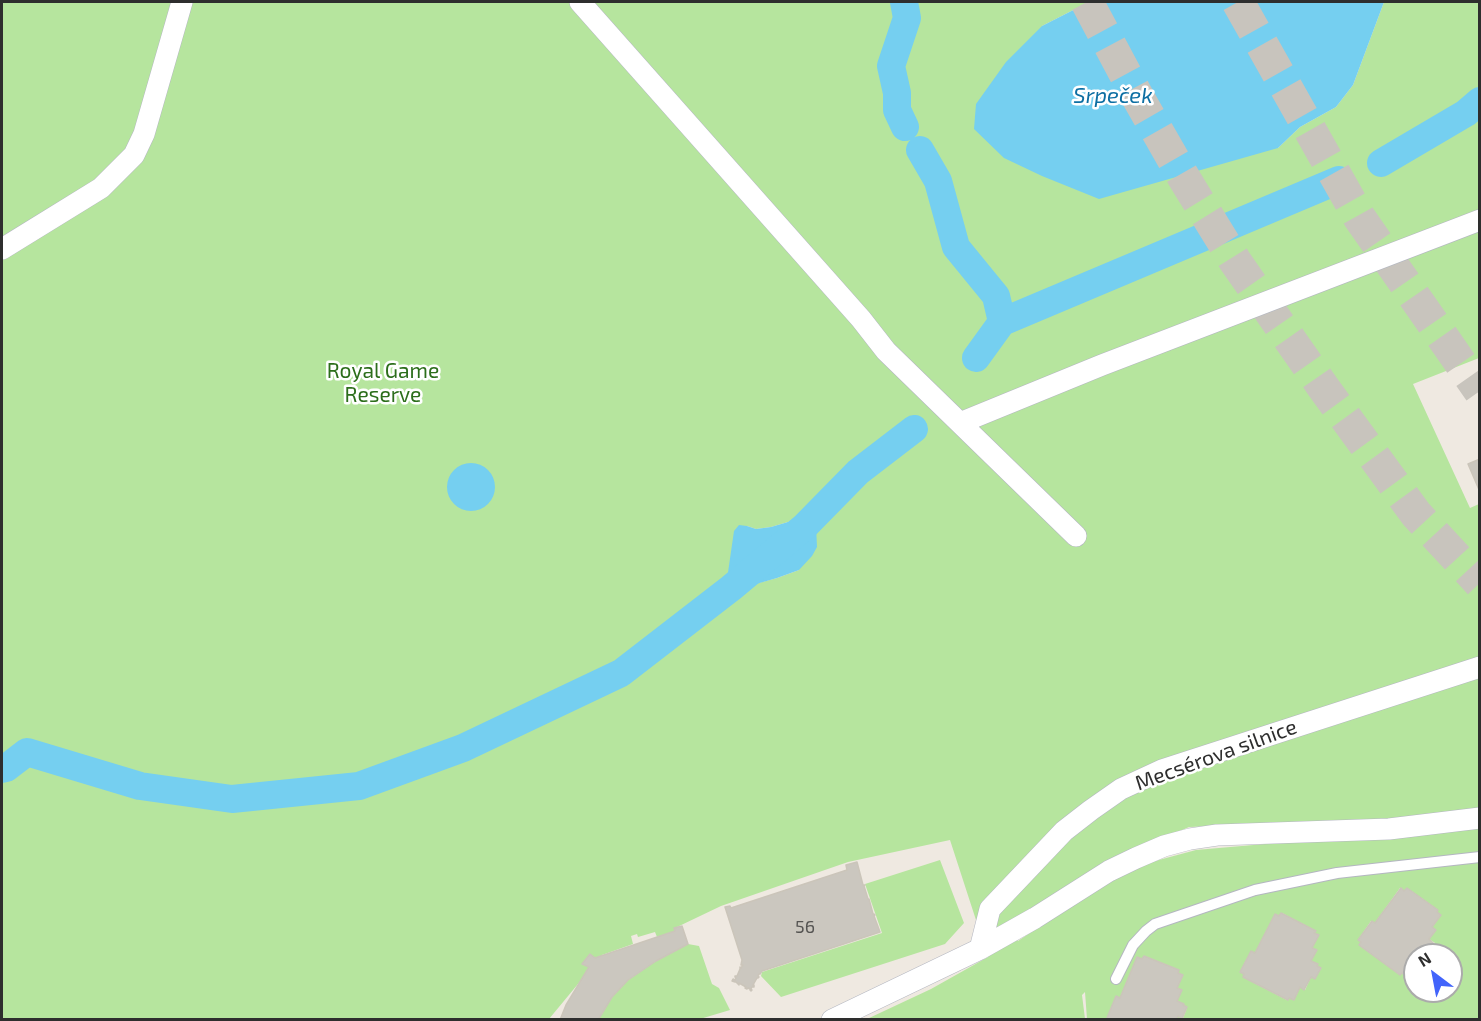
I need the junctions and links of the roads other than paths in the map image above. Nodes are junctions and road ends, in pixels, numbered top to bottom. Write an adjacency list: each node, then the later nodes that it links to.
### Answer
1 (182, 2): 4 (street)
2 (580, 2): 5 (street)
3 (1479, 220): 5 (street)
4 (2, 249)
5 (960, 423): 6 (street)
6 (1076, 536)
7 (1479, 667): 10 (street, Mecsérova silnice)
8 (1479, 818): 10 (street)
9 (1479, 857): 11 (lane)
10 (980, 949): 12 (street)
11 (1116, 979)
12 (832, 1020)

